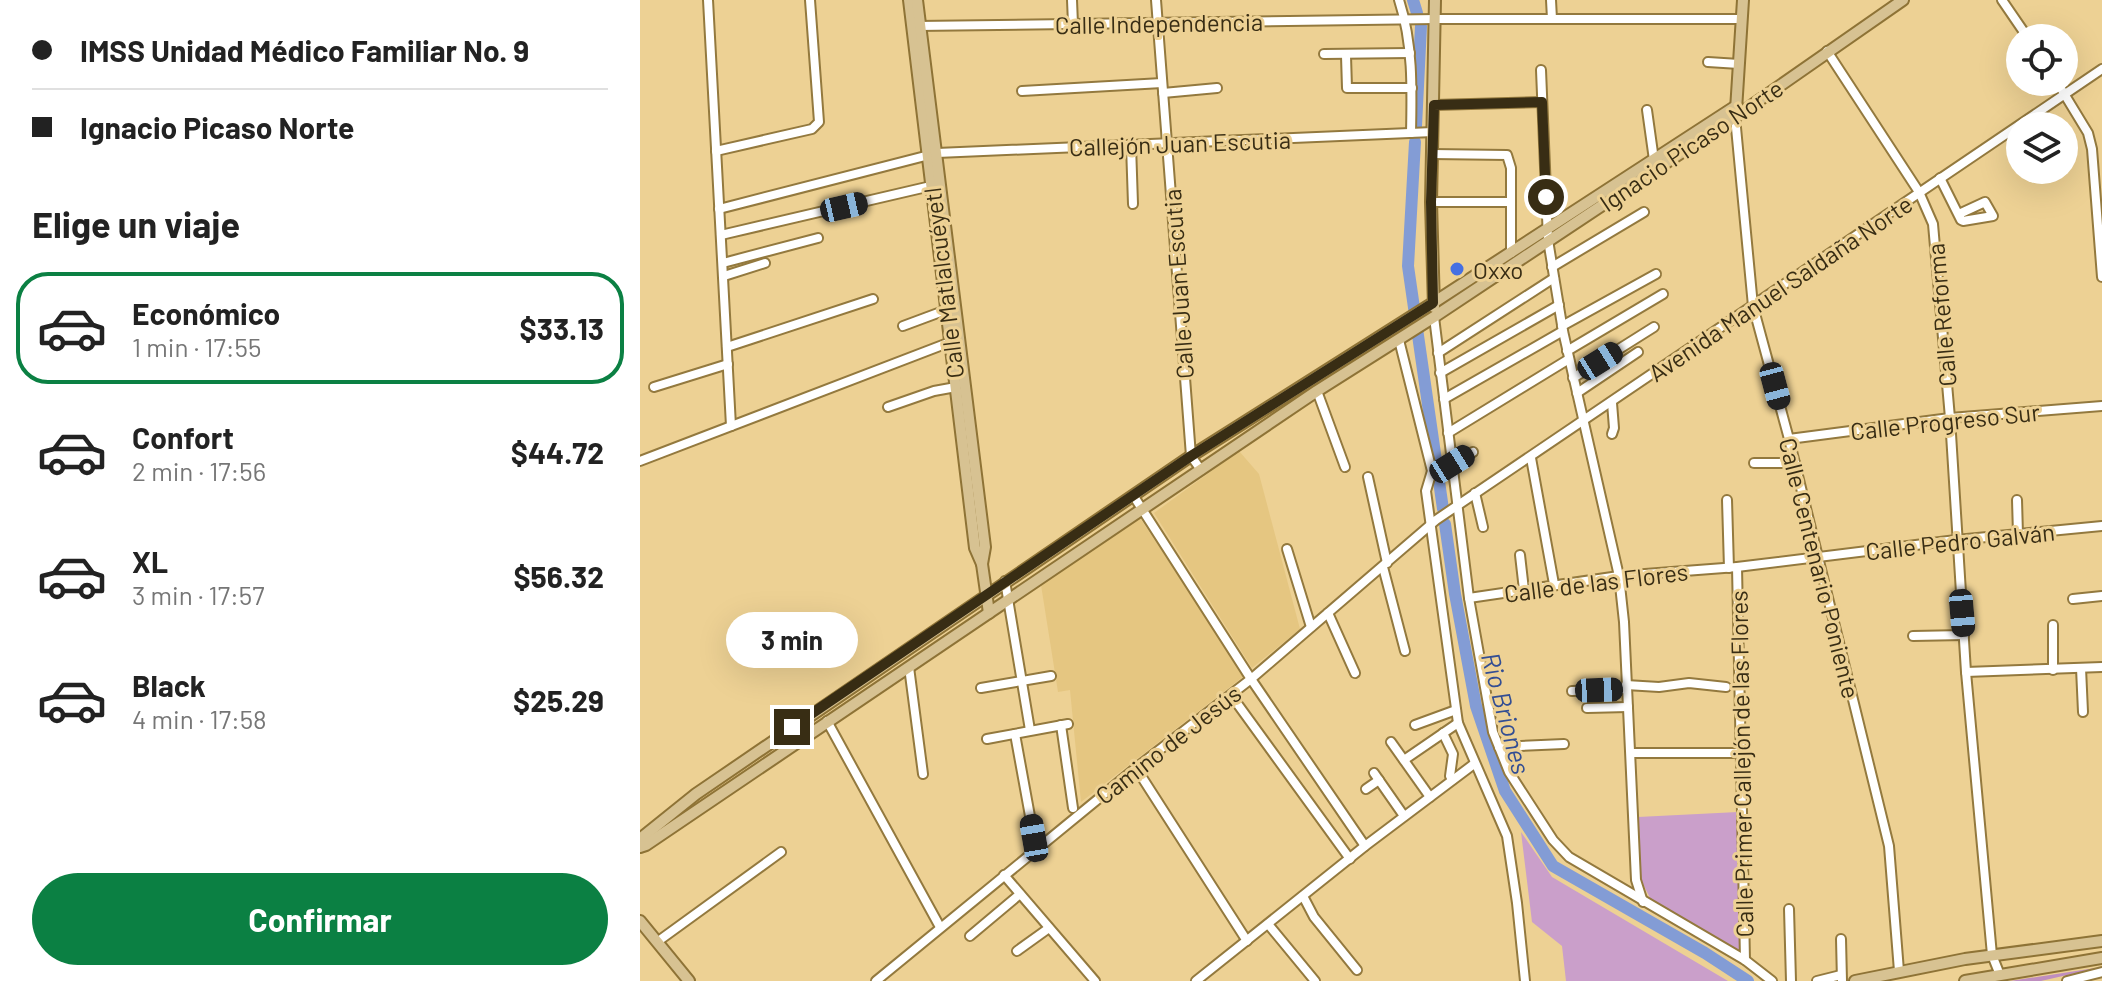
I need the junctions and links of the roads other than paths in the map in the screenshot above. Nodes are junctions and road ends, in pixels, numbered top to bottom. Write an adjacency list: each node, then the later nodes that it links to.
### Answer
1 (708, 0): 46 (street)
2 (810, 0): 46 (street)
3 (909, 0): 20 (main road, Calle Matlalcuéyetl)
4 (917, 0): 20 (main road, Calle Matlalcuéyetl)
5 (1072, 0): 18 (street)
6 (1156, 0): 17 (street, Calle Juan Escutia)
7 (1399, 0): 16 (street)
8 (1435, 0): 13 (main road)
9 (1551, 0): 14 (street)
10 (1743, 0): 15 (main road)
11 (1903, 0): 21 (main road, Ignacio Picaso Norte)
12 (2002, 0): 19 (street)
13 (1436, 19): 14 (street, Calle Independencia); 16 (street, Calle Independencia); 37 (main road)
14 (1552, 19): 15 (street, Calle Independencia)
15 (1742, 19): 26 (main road)
16 (1405, 20): 17 (street, Calle Independencia); 22 (street)
17 (1158, 22): 18 (street, Calle Independencia); 30 (street, Calle Juan Escutia)
18 (1073, 24): 20 (street, Calle Independencia)
19 (2018, 24)
20 (916, 26): 47 (main road, Calle Matlalcuéyetl)
21 (1827, 51): 39 (main road, Ignacio Picaso Norte); 52 (street, Calle Reforma)
22 (1410, 53): 24 (street); 32 (street)
23 (1324, 54): 24 (street)
24 (1346, 56): 32 (street)
25 (1708, 62): 26 (street)
26 (1739, 64): 39 (main road)
27 (2102, 69): 29 (street, Avenida Manuel Saldaña Norte)
28 (1541, 70): 36 (street)
29 (2078, 85)
30 (1163, 88): 31 (street); 33 (street); 42 (street, Calle Juan Escutia)
31 (1217, 88)
32 (1412, 88): 41 (street)
33 (1022, 91)
34 (2062, 96): 50 (street, Avenida Manuel Saldaña Norte)
35 (2066, 96): 45 (street)
36 (1542, 102): 37 (street); 59 (street)
37 (1434, 105): 40 (main road)
38 (1647, 110): 49 (street)
39 (1736, 112): 49 (main road, Ignacio Picaso Norte); 59 (main road, Ignacio Picaso Norte); 74 (street, Calle Centenario Poniente)
40 (1433, 132): 41 (street, Callejón Juan Escutia); 48 (main road)
41 (1411, 133): 42 (street, Callejón Juan Escutia)
42 (1167, 144): 43 (street, Callejón Juan Escutia); 104 (street, Calle Juan Escutia)
43 (1131, 145): 47 (street, Callejón Juan Escutia); 55 (street)
44 (2102, 148): 45 (street)
45 (2092, 149): 68 (street)
46 (716, 151): 56 (street)
47 (932, 154): 51 (main road, Calle Matlalcuéyetl); 56 (street, Callejón Juan Escutia); 81 (main road, Calle Matlalcuéyetl)
48 (1432, 154): 53 (main road); 54 (street)
49 (1654, 160): 59 (main road, Ignacio Picaso Norte)
50 (1940, 178): 52 (street, Avenida Manuel Saldaña Norte); 58 (street)
51 (931, 186): 60 (street); 75 (main road, Calle Matlalcuéyetl)
52 (1919, 192): 74 (street, Avenida Manuel Saldaña Norte); 97 (street, Calle Reforma)
53 (1431, 202): 54 (street); 72 (main road)
54 (1511, 202): 62 (street)
55 (1133, 204)
56 (719, 209): 60 (street)
57 (1644, 212): 65 (street)
58 (1959, 214)
59 (1548, 234): 62 (main road, Ignacio Picaso Norte); 65 (street); 76 (main road, Ignacio Picaso Norte)
60 (721, 235): 63 (street)
61 (818, 238): 63 (street)
62 (1511, 253): 72 (main road, Ignacio Picaso Norte)
63 (723, 263): 67 (street)
64 (765, 263): 67 (street)
65 (1552, 267): 69 (street)
66 (1656, 274): 79 (street)
67 (724, 276): 82 (street)
68 (2102, 277)
69 (1554, 278): 73 (street); 84 (street)
70 (1663, 294): 85 (street)
71 (873, 299): 82 (street)
72 (1433, 303): 76 (main road); 104 (main road, Ignacio Picaso Norte)
73 (1559, 305): 79 (street); 87 (street)
74 (1753, 306): 94 (street, Avenida Manuel Saldaña Norte); 102 (street, Calle Centenario Poniente)
75 (946, 310): 77 (street); 81 (main road, Calle Matlalcuéyetl)
76 (1434, 317): 80 (main road, Ignacio Picaso Norte); 84 (street)
77 (903, 326)
78 (1654, 327): 88 (street)
79 (1563, 329): 85 (street); 93 (street)
80 (1403, 337): 91 (main road, Ignacio Picaso Norte); 119 (street)
81 (955, 340): 90 (main road, Calle Matlalcuéyetl); 99 (street); 127 (main road, Calle Matlalcuéyetl)
82 (727, 347): 86 (street)
83 (1638, 352): 92 (street)
84 (1438, 353): 87 (street)
85 (1568, 355): 88 (street); 100 (street)
86 (728, 364): 89 (street); 99 (street)
87 (1440, 373): 93 (street)
88 (1573, 378): 92 (street)
89 (654, 387)
90 (956, 387): 96 (street); 127 (main road, Calle Matlalcuéyetl)
91 (1317, 391): 110 (street); 111 (main road, Ignacio Picaso Norte)
92 (1577, 393): 98 (street)
93 (1444, 399): 100 (street)
94 (1612, 403): 98 (street, Avenida Manuel Saldaña Norte); 101 (street)
95 (2102, 406): 97 (street, Calle Progreso Sur)
96 (888, 407)
97 (1950, 418): 102 (street, Calle Progreso Sur); 123 (street, Calle Reforma)
98 (1583, 422): 105 (street, Avenida Manuel Saldaña Norte); 130 (street)
99 (731, 426): 106 (street)
100 (1448, 433): 109 (street)
101 (1612, 434)
102 (1789, 439): 108 (street, Calle Centenario Poniente)
103 (1473, 452): 109 (street)
104 (1191, 456): 111 (street); 114 (main road, Ignacio Picaso Norte)
105 (1531, 458): 113 (street, Avenida Manuel Saldaña Norte); 132 (street)
106 (640, 461)
107 (1754, 463): 108 (street)
108 (1795, 463): 126 (street, Calle Centenario Poniente)
109 (1452, 464): 117 (street)
110 (1345, 467)
111 (1201, 470): 118 (main road, Ignacio Picaso Norte)
112 (1368, 477): 128 (street)
113 (1475, 493): 117 (street, Avenida Manuel Saldaña Norte); 121 (street)
114 (1133, 495): 118 (street); 131 (main road, Ignacio Picaso Norte)
115 (1727, 500): 129 (street, Calle Primer Callejón de las Flores)
116 (2017, 500): 122 (street)
117 (1457, 505): 119 (street, Camino de Jesús); 136 (street)
118 (1143, 509): 137 (main road, Ignacio Picaso Norte); 153 (street)
119 (1431, 524): 128 (street, Camino de Jesús); 162 (street)
120 (2102, 526): 122 (street, Calle Pedro Galván)
121 (1483, 527)
122 (2018, 534): 123 (street, Calle Pedro Galván)
123 (1956, 540): 126 (street, Calle Pedro Galván); 143 (street, Calle Reforma)
124 (1287, 549): 142 (street)
125 (1520, 555): 133 (street)
126 (1819, 557): 129 (street, Calle de las Flores); 211 (street, Calle Centenario Poniente)
127 (982, 564): 134 (main road, Calle Matlalcuéyetl)
128 (1385, 565): 140 (street, Camino de Jesús); 145 (street)
129 (1733, 567): 130 (street, Calle de las Flores); 175 (street, Calle Primer Callejón de las Flores)
130 (1619, 576): 132 (street, Calle de las Flores); 155 (street)
131 (1005, 580): 134 (main road, Ignacio Picaso Norte); 137 (street)
132 (1554, 584): 133 (street, Calle de las Flores)
133 (1524, 590): 136 (street, Calle de las Flores)
134 (986, 593): 139 (main road, Calle Matlalcuéyetl); 186 (main road, Ignacio Picaso Norte)
135 (2102, 596): 138 (street)
136 (1469, 598): 173 (street)
137 (1009, 599): 139 (main road, Ignacio Picaso Norte); 154 (street)
138 (2073, 599)
139 (989, 613): 146 (main road, Ignacio Picaso Norte)
140 (1328, 613): 142 (street, Camino de Jesús); 151 (street)
141 (2053, 625): 149 (street)
142 (1311, 627): 153 (street, Camino de Jesús)
143 (1964, 635): 144 (street); 150 (street, Calle Reforma)
144 (1913, 636)
145 (1405, 651)
146 (909, 667): 164 (main road, Ignacio Picaso Norte); 179 (street)
147 (2102, 667): 148 (street)
148 (2081, 668): 149 (street); 163 (street)
149 (2053, 670): 150 (street)
150 (1966, 672): 206 (street, Calle Reforma)
151 (1355, 673)
152 (1051, 676): 154 (street)
153 (1251, 679): 159 (street, Camino de Jesús); 187 (street)
154 (1021, 681): 157 (street); 167 (street)
155 (1626, 687): 156 (street); 158 (street); 160 (street)
156 (1726, 687)
157 (981, 688)
158 (1572, 691)
159 (1231, 695): 178 (street, Camino de Jesús); 189 (street)
160 (1628, 707): 161 (street); 174 (street)
161 (1587, 708)
162 (1456, 710): 165 (street); 166 (street)
163 (2083, 712)
164 (827, 721): 186 (main road, Ignacio Picaso Norte); 197 (street)
165 (1458, 723): 168 (street); 177 (street)
166 (1415, 725)
167 (1030, 730): 169 (street); 183 (street)
168 (1443, 733): 176 (street); 180 (street)
169 (1015, 734): 170 (street); 185 (street)
170 (987, 739)
171 (1391, 742): 176 (street)
172 (1564, 744): 173 (street)
173 (1499, 747): 193 (street)
174 (1631, 753): 175 (street); 193 (street)
175 (1742, 753): 209 (street, Calle Primer Callejón de las Flores)
176 (1404, 760): 182 (street)
177 (1474, 764): 180 (street); 220 (street)
178 (1136, 768): 190 (street, Camino de Jesús); 201 (street)
179 (923, 774)
180 (1452, 780): 182 (street)
181 (1366, 789): 184 (street)
182 (1430, 797): 184 (street)
183 (1073, 808)
184 (1404, 816): 187 (street)
185 (1034, 838)
186 (641, 841)
187 (1365, 846): 189 (street)
188 (781, 852): 203 (street)
189 (1350, 859): 192 (street)
190 (1004, 875): 191 (street); 197 (street, Camino de Jesús)
191 (1020, 894): 198 (street); 199 (street)
192 (1303, 896): 196 (street); 210 (street)
193 (1643, 902): 209 (street)
194 (1789, 909): 222 (street)
195 (640, 921): 203 (main road)
196 (1268, 924): 201 (street); 219 (street)
197 (940, 927): 216 (street, Camino de Jesús)
198 (1049, 928): 204 (street); 217 (street)
199 (970, 936)
200 (1841, 939): 214 (street)
201 (1247, 941): 218 (street)
202 (2102, 941): 205 (main road)
203 (657, 942): 215 (main road)
204 (1017, 951)
205 (2008, 953): 206 (main road); 213 (main road)
206 (1992, 955): 208 (main road); 213 (street, Calle Reforma)
207 (2102, 956): 213 (main road)
208 (1965, 959): 211 (main road); 225 (main road)
209 (1745, 960): 221 (street)
210 (1357, 970)
211 (1899, 971): 224 (main road)
212 (2102, 972): 226 (street)
213 (2005, 974): 225 (main road)
214 (1842, 978): 223 (street)
215 (689, 981)
216 (876, 981)
217 (1095, 981)
218 (1196, 981)
219 (1315, 981)
220 (1525, 981)
221 (1772, 981)
222 (1791, 981)
223 (1817, 981)
224 (1855, 981)
225 (1966, 981)
226 (2067, 981)

